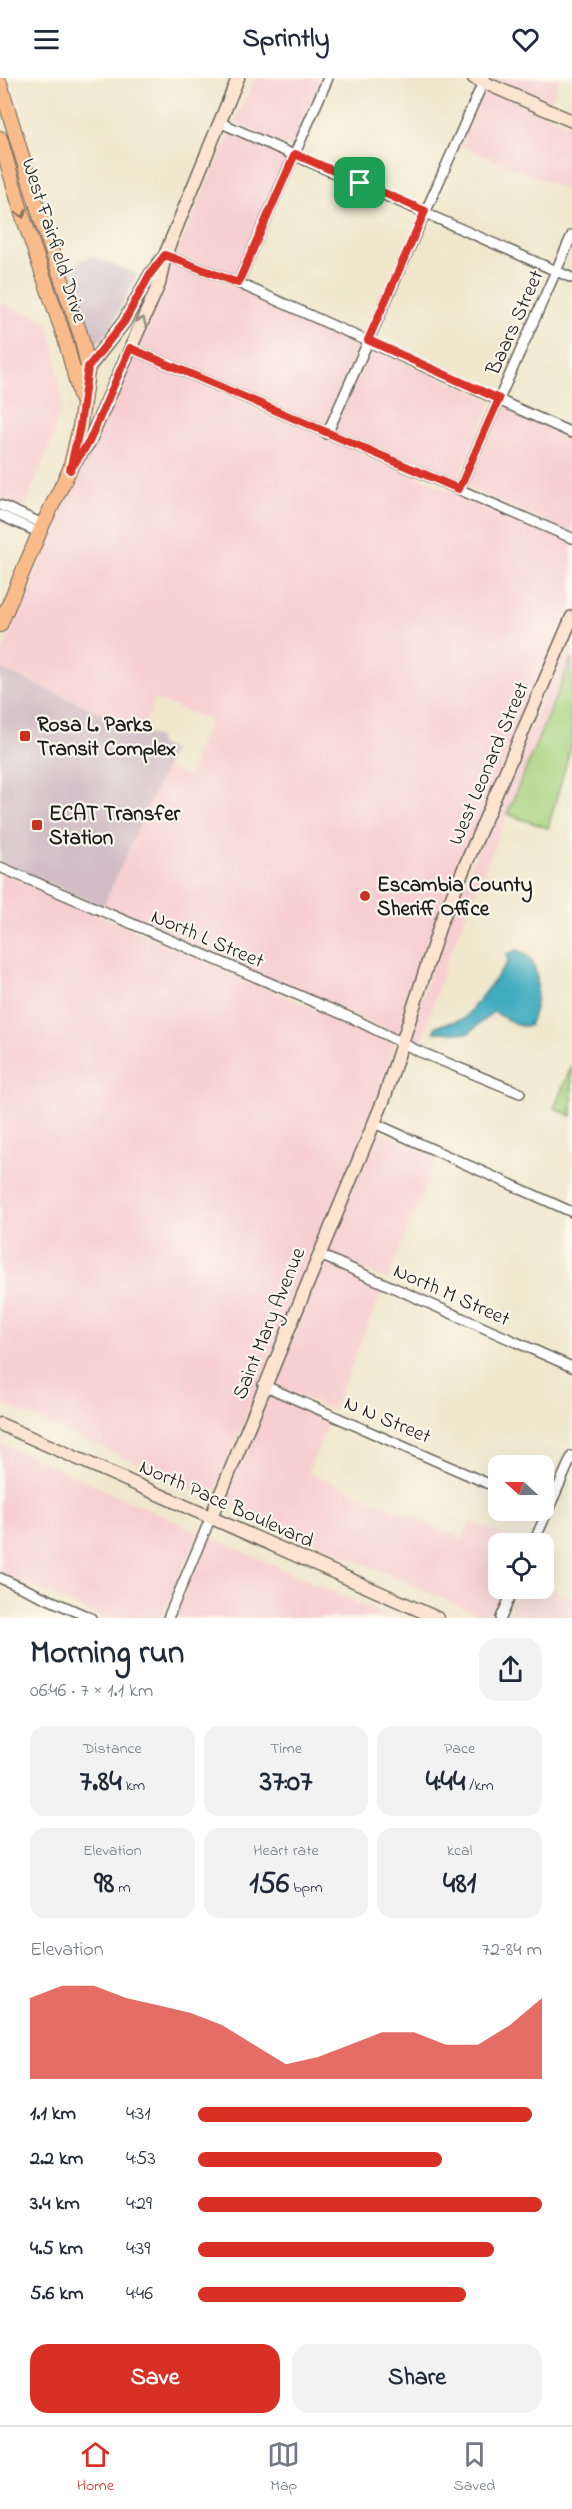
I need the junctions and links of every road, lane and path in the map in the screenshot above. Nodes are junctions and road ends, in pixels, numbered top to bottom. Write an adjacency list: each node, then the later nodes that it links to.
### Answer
1 (238, 78): 6 (street)
2 (328, 78): 8 (street)
3 (481, 79): 5 (street); 9 (street)
4 (0, 83): 17 (main road, West Fairfield Drive)
5 (572, 121)
6 (219, 122): 8 (street); 11 (street)
7 (0, 138): 18 (main road, West Fairfield Drive, one-way to 18)
8 (295, 154): 9 (street); 14 (street)
9 (425, 211): 12 (street); 15 (street)
10 (572, 235): 12 (street, Baars Street)
11 (165, 255): 14 (street); 16 (street, one-way to 11); 17 (street)
12 (556, 271): 13 (street); 19 (street, Baars Street)
13 (572, 278)
14 (238, 283): 15 (street)
15 (368, 340): 19 (street); 22 (street)
16 (130, 348): 22 (street); 23 (street)
17 (88, 367): 18 (street); 20 (main road, West Fairfield Drive)
18 (78, 384): 20 (main road, West Fairfield Drive)
19 (499, 399): 21 (street); 24 (street, Baars Street)
20 (83, 408): 23 (main road, West Fairfield Drive)
21 (572, 433)
22 (327, 434): 24 (street)
23 (70, 470): 27 (main road, West Fairfield Drive)
24 (459, 489): 28 (street)
25 (0, 505): 27 (street)
26 (0, 515): 27 (street)
27 (41, 529): 30 (main road, West Fairfield Drive)
28 (572, 538)
29 (572, 617): 32 (street, West Leonard Street)
30 (0, 625)
31 (0, 867): 32 (street, North L Street)
32 (401, 1042): 33 (street); 34 (street, Saint Mary Avenue)
33 (520, 1093)
34 (374, 1123): 35 (street); 36 (street, Saint Mary Avenue)
35 (572, 1212)
36 (318, 1254): 37 (street, North M Street); 38 (street, Saint Mary Avenue)
37 (572, 1367)
38 (263, 1385): 41 (street, N N Street); 43 (street, Saint Mary Avenue)
39 (0, 1424): 43 (street, North Pace Boulevard)
40 (572, 1456): 42 (street)
41 (488, 1484)
42 (554, 1492)
43 (211, 1517): 46 (street, North Pace Boulevard); 48 (street, Saint Mary Avenue)
44 (0, 1578): 47 (street)
45 (509, 1599): 49 (street)
46 (432, 1617)
47 (91, 1618)
48 (168, 1618)
49 (501, 1618)

